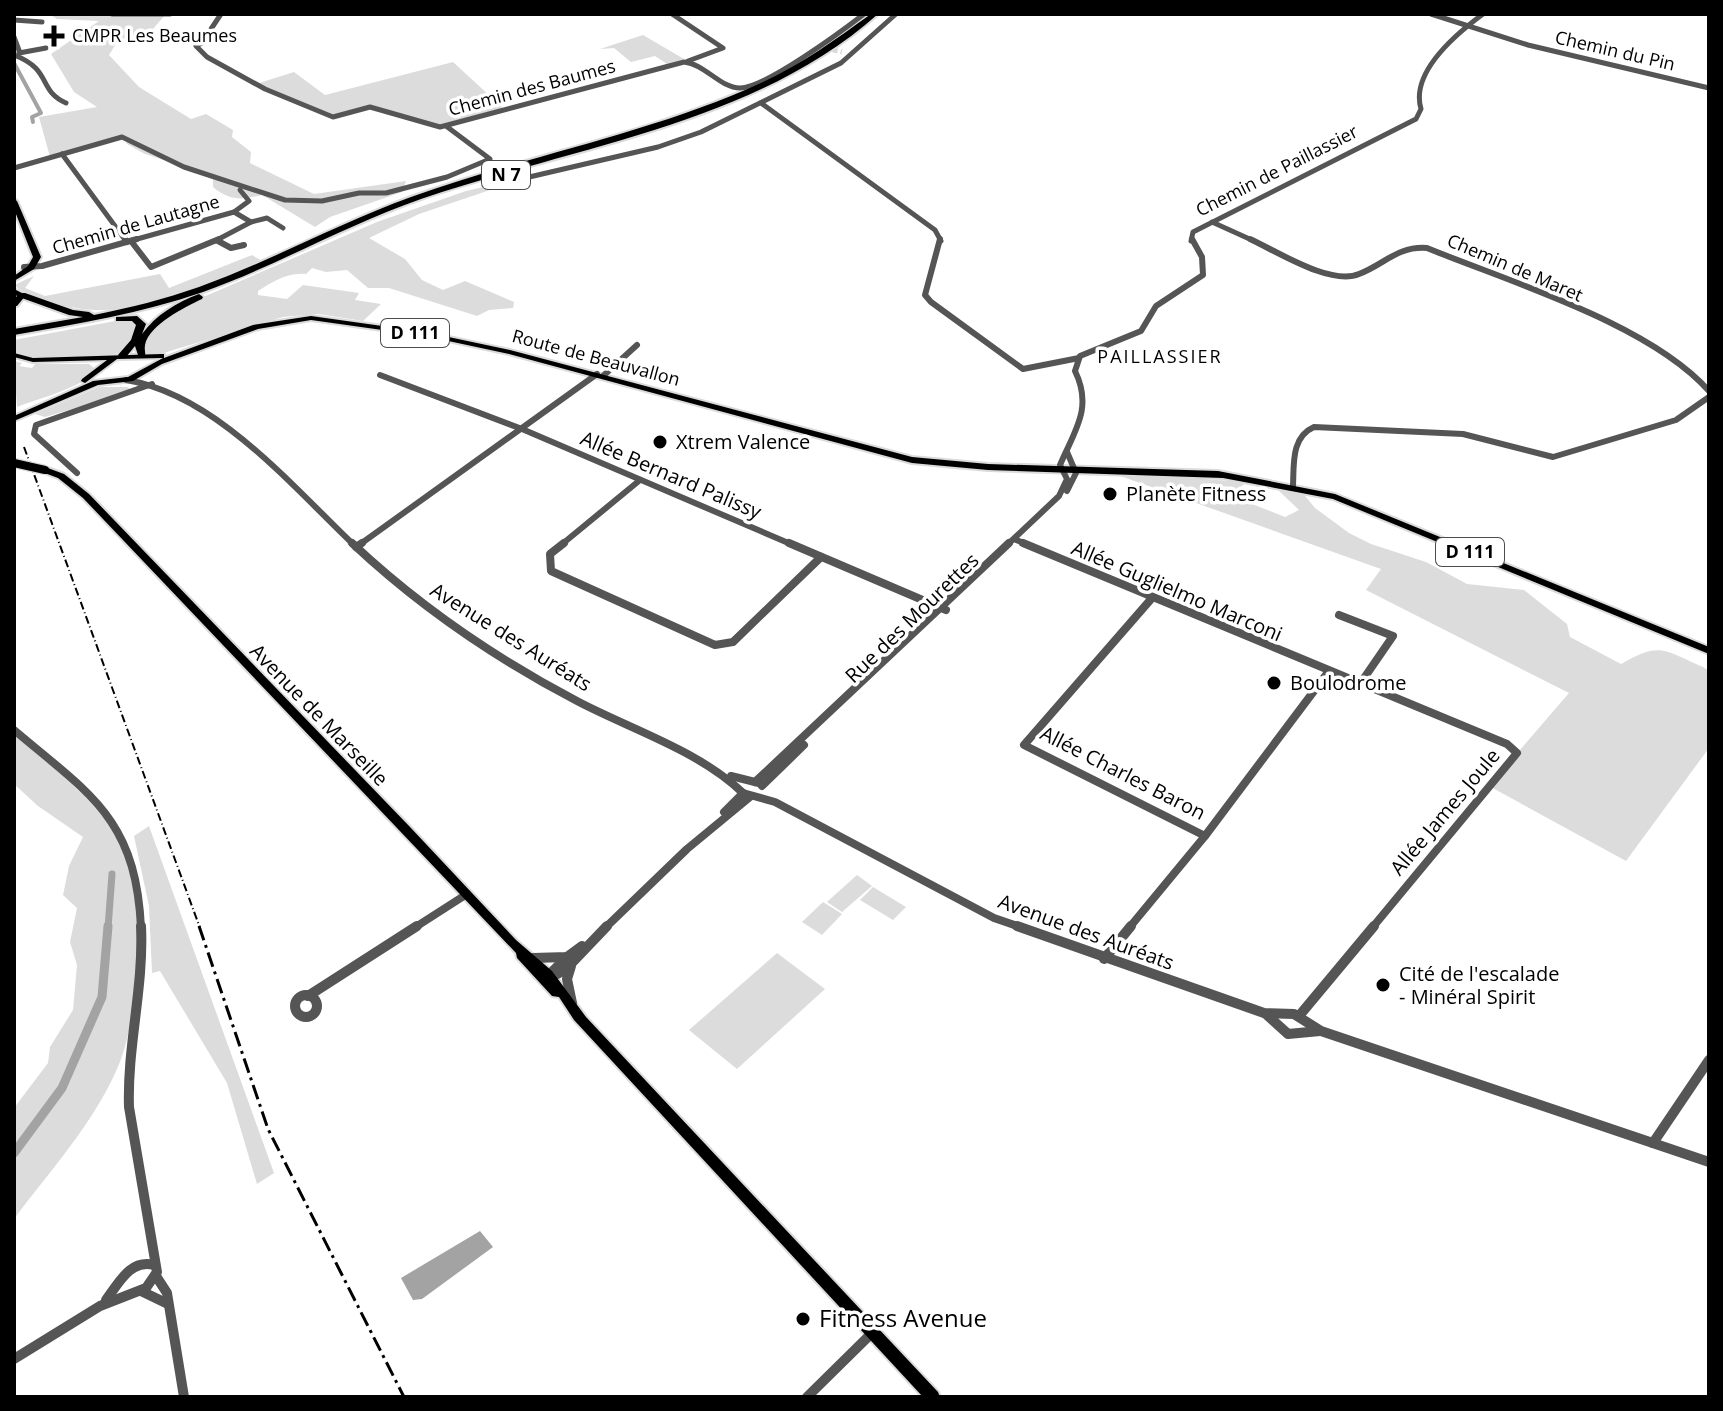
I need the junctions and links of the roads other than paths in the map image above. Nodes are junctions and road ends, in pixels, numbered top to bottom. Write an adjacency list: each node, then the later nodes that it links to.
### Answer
1 (112, 14): 2 (street)
2 (170, 14)
3 (221, 14): 27 (street, Chemin des Baumes)
4 (672, 14): 23 (street, Chemin des Baumes)
5 (864, 14): 17 (street)
6 (875, 14): 44 (highway, N 7)
7 (884, 14): 41 (highway, N 7)
8 (896, 14): 22 (street)
9 (1431, 14): 14 (street, Chemin du Pin)
10 (1483, 14): 14 (street)
11 (28, 17): 12 (street); 13 (street); 15 (street)
12 (14, 20)
13 (42, 22)
14 (1469, 27): 24 (street, Chemin du Pin); 35 (street, Chemin de Paillassier)
15 (19, 28)
16 (14, 37): 21 (street)
17 (815, 45): 19 (street); 23 (street)
18 (46, 48): 21 (street)
19 (825, 48)
20 (842, 52): 22 (street)
21 (16, 54): 25 (street)
22 (852, 55): 26 (street)
23 (684, 62): 27 (street, Chemin des Baumes)
24 (1709, 88)
25 (66, 103)
26 (761, 103): 30 (street); 50 (street)
27 (446, 126): 31 (street, Chemin de Lautagne)
28 (62, 154): 29 (street); 31 (street); 37 (street)
29 (14, 168)
30 (525, 178)
31 (237, 187): 33 (street, Chemin de Lautagne)
32 (14, 201): 40 (main road)
33 (234, 212): 34 (street); 37 (street, Chemin de Lautagne)
34 (251, 222): 36 (street); 38 (street)
35 (1212, 222): 50 (street, Chemin de Paillassier); 58 (street, Chemin de Maret)
36 (283, 228)
37 (129, 241): 38 (street); 40 (street, Chemin de Lautagne)
38 (218, 241): 39 (street)
39 (244, 245)
40 (28, 267): 42 (main road)
41 (261, 270): 45 (highway, N 7); 51 (highway, N 7)
42 (14, 277)
43 (16, 298): 44 (highway, N 7); 46 (highway)
44 (167, 301): 46 (highway, N 7)
45 (56, 330): 46 (highway, N 7); 48 (highway)
46 (15, 333)
47 (637, 345): 54 (street)
48 (119, 356): 49 (main road); 51 (main road); 52 (main road)
49 (14, 357): 52 (main road)
50 (1079, 358): 63 (street)
51 (145, 363): 54 (main road, Route de Beauvallon / D 111); 56 (main road); 57 (street, Avenue des Auréats)
52 (100, 370): 55 (main road); 60 (main road)
53 (380, 375): 61 (street, Allée Bernard Palissy)
54 (600, 375): 61 (street); 63 (main road, Route de Beauvallon / D 111)
55 (108, 380): 56 (main road); 60 (main road)
56 (124, 380): 57 (street, Avenue des Auréats)
57 (152, 384): 64 (street); 68 (street, Avenue des Auréats)
58 (1709, 391)
59 (1709, 397): 66 (street)
60 (14, 416)
61 (522, 429): 65 (street, Allée Bernard Palissy); 68 (street)
62 (14, 463): 79 (main road, Avenue de Marseille, bridge)
63 (1067, 467): 66 (main road, Route de Beauvallon / D 111); 67 (street, Rue des Mourettes); 67 (street, Rue des Mourettes)
64 (77, 473)
65 (640, 480): 69 (street, Allée Bernard Palissy); 69 (street)
66 (1293, 486): 73 (main road, Route de Beauvallon / D 111)
67 (1017, 540): 70 (street, Allée Guglielmo Marconi); 71 (street, Rue des Mourettes)
68 (356, 547): 77 (street, Avenue des Auréats)
69 (821, 557): 71 (street, Allée Bernard Palissy)
70 (1152, 598): 74 (street, Allée Guglielmo Marconi); 78 (street, Allée Charles Baron)
71 (944, 609): 77 (street, Rue des Mourettes)
72 (1339, 615): 75 (street)
73 (1709, 651)
74 (1329, 671): 75 (street, Allée James Joule); 78 (street)
75 (1360, 684): 89 (street, Allée James Joule)
76 (14, 730): 93 (street)
77 (753, 789): 82 (street, Avenue des Auréats); 83 (street, Rue des Mourettes)
78 (1205, 836): 82 (street)
79 (467, 894): 80 (main road, Avenue de Marseille); 85 (street)
80 (512, 943): 81 (main road, Avenue de Marseille); 84 (main road)
81 (533, 958): 83 (street); 84 (main road, Avenue de Marseille)
82 (1104, 959): 88 (street, Avenue des Auréats)
83 (569, 961): 84 (street, Rue des Mourettes); 86 (street)
84 (547, 978): 86 (main road, Avenue de Marseille); 87 (main road)
85 (308, 996)
86 (572, 1003): 87 (main road, Avenue de Marseille)
87 (581, 1018): 100 (main road)
88 (1280, 1020): 89 (street, Avenue des Auréats); 89 (street, Avenue des Auréats)
89 (1302, 1024): 91 (street, Avenue des Auréats)
90 (1709, 1060): 91 (street)
91 (1653, 1143): 92 (street, Avenue des Auréats)
92 (1709, 1162)
93 (151, 1243): 94 (street); 95 (street)
94 (138, 1264): 95 (street); 96 (street)
95 (155, 1271): 97 (street); 98 (street)
96 (125, 1279): 97 (street); 99 (street)
97 (137, 1291): 98 (street); 99 (street)
98 (168, 1305): 102 (street)
99 (100, 1306): 101 (street)
100 (873, 1332): 103 (street); 104 (main road)
101 (14, 1359)
102 (184, 1397)
103 (807, 1397)
104 (933, 1397)

